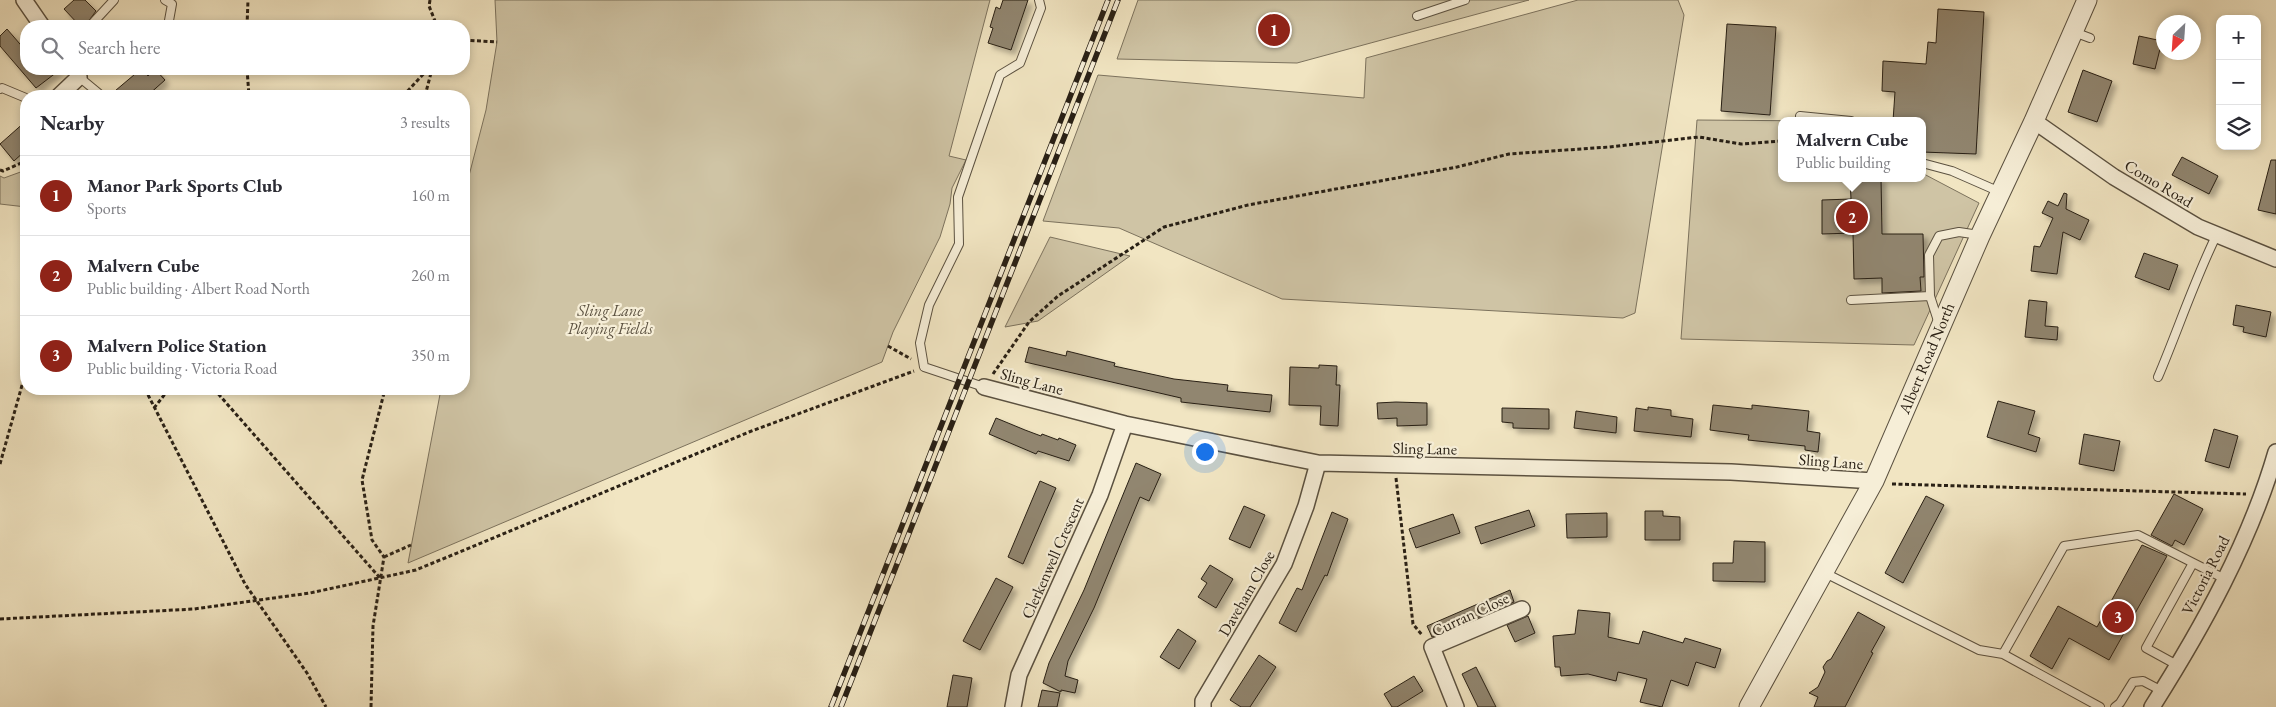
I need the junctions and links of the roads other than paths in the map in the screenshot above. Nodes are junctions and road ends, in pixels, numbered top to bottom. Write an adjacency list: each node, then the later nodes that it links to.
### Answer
1 (24, 0): 8 (street)
2 (114, 0): 9 (lane)
3 (165, 0): 10 (lane)
4 (1039, 0): 29 (lane)
5 (1466, 0): 7 (lane)
6 (2087, 0): 19 (street, Albert Road North)
7 (1417, 16)
8 (38, 20)
9 (96, 20)
10 (169, 20)
11 (76, 75): 14 (street)
12 (80, 75): 15 (lane)
13 (0, 89): 16 (lane)
14 (64, 90)
15 (96, 90)
16 (20, 96)
17 (1800, 116): 18 (lane)
18 (1810, 117)
19 (2034, 121): 21 (street, Albert Road North); 22 (street, Como Road)
20 (1926, 164): 21 (lane)
21 (2000, 192): 23 (street, Albert Road North)
22 (2217, 234): 24 (street, Como Road); 28 (lane)
23 (1980, 236): 25 (lane); 27 (street, Albert Road North)
24 (2276, 259)
25 (1930, 296): 26 (lane); 27 (lane)
26 (1851, 300)
27 (1940, 326): 33 (street, Albert Road North)
28 (2158, 377)
29 (984, 387): 30 (street, Sling Lane)
30 (1125, 424): 32 (street, Sling Lane); 41 (street, Clerkenwell Crescent)
31 (2276, 452): 36 (street, Victoria Road)
32 (1318, 462): 33 (street, Sling Lane); 42 (street, Daveham Close)
33 (1873, 484): 35 (street, Albert Road North)
34 (2193, 563): 36 (lane); 38 (lane); 39 (lane)
35 (1823, 572): 38 (lane); 44 (street, Albert Road North)
36 (2225, 579): 39 (street, Victoria Road)
37 (1522, 609): 43 (street, Curran Close)
38 (2003, 654): 45 (lane)
39 (2177, 665): 40 (street, Victoria Road)
40 (2162, 691): 46 (lane); 47 (street, Victoria Road)
41 (1013, 707)
42 (1203, 707)
43 (1456, 707)
44 (1749, 707)
45 (2100, 707)
46 (2115, 707)
47 (2152, 707)

